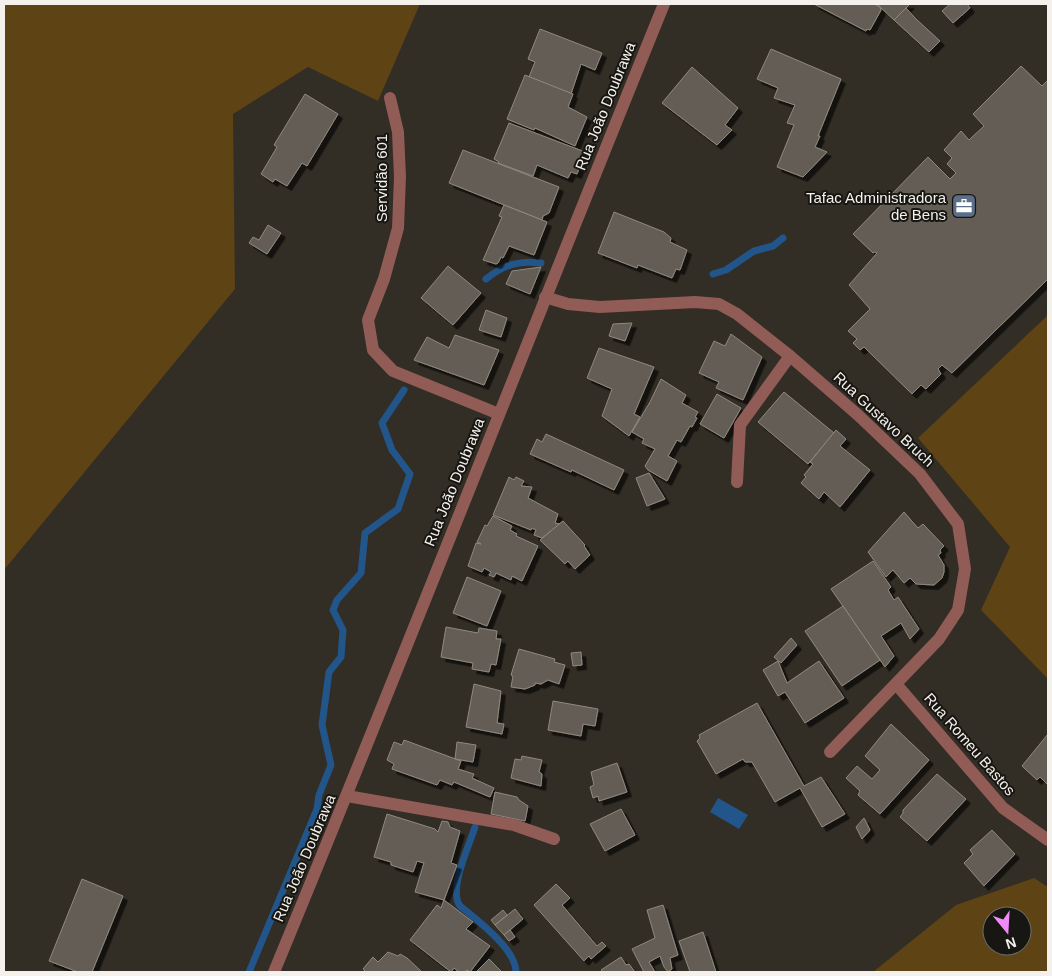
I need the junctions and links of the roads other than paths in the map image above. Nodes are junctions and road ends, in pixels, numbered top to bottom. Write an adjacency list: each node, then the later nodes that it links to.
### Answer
1 (664, 4): 3 (street, Rua João Doubrawa)
2 (390, 98): 5 (street, Servidão 601)
3 (545, 298): 4 (street, Rua Gustavo Bruch); 5 (street, Rua João Doubrawa)
4 (790, 356): 6 (street); 7 (street, Rua Gustavo Bruch)
5 (499, 414): 9 (street, Rua João Doubrawa)
6 (737, 482)
7 (896, 684): 8 (street, Rua Gustavo Bruch); 11 (street, Rua Romeu Bastos)
8 (830, 752)
9 (347, 796): 10 (street); 12 (street, Rua João Doubrawa)
10 (554, 839)
11 (1048, 840)
12 (274, 972)

